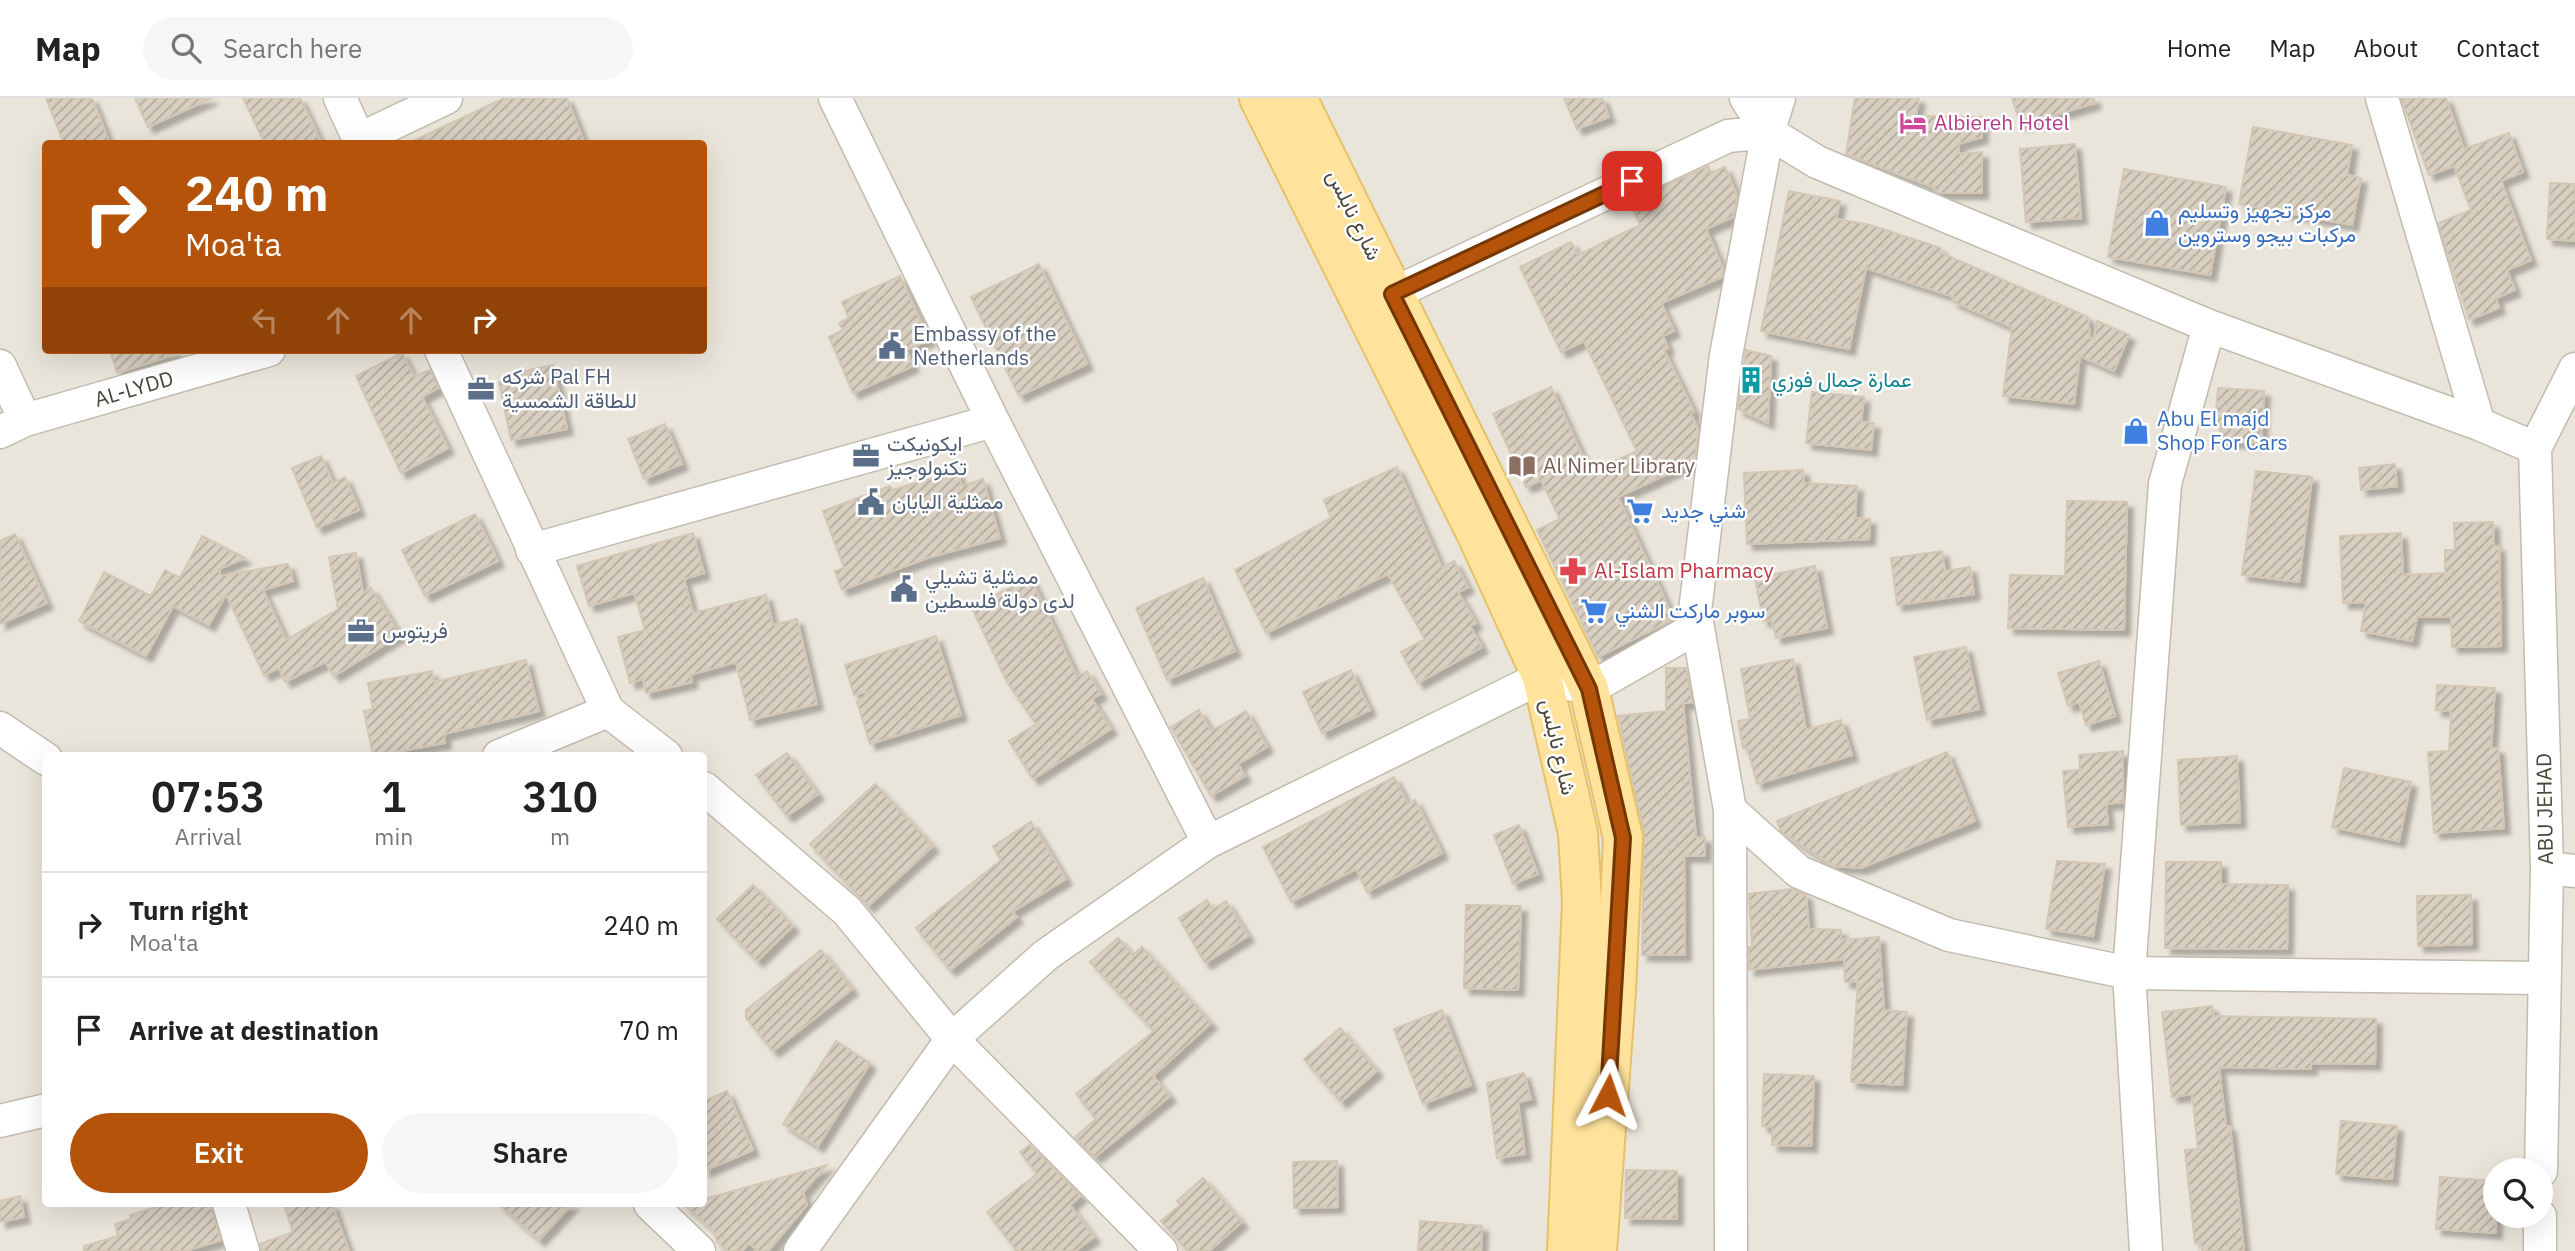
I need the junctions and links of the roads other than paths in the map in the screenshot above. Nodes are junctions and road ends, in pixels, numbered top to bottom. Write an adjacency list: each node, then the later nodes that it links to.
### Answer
1 (340, 98): 10 (street)
2 (446, 98): 11 (street)
3 (835, 98): 18 (street)
4 (1258, 98): 12 (main road, شارع نابلس)
5 (1297, 98): 12 (main road, شارع نابلس)
6 (1746, 98): 9 (street)
7 (1779, 98): 9 (street)
8 (2382, 98): 19 (street)
9 (1768, 132): 12 (street); 13 (street); 23 (street)
10 (360, 140)
11 (362, 140)
12 (1378, 301): 24 (main road, شارع نابلس); 25 (main road, شارع نابلس)
13 (2209, 326): 19 (street); 35 (street)
14 (256, 354): 20 (street, AL-LYDD)
15 (443, 354): 22 (street)
16 (0, 366): 20 (street)
17 (2575, 369): 21 (street)
18 (993, 421): 22 (street); 33 (street)
19 (2479, 424): 21 (street)
20 (13, 426)
21 (2535, 448): 34 (street, ABU JEHAD)
22 (532, 550): 26 (street)
23 (1696, 628): 25 (street); 32 (street)
24 (1542, 677): 25 (street); 33 (street); 50 (main road, شارع نابلس)
25 (1589, 689): 51 (main road, شارع نابلس)
26 (608, 711): 28 (street); 29 (street)
27 (0, 728): 30 (street)
28 (509, 752)
29 (661, 752)
30 (42, 756)
31 (707, 791): 37 (street)
32 (1730, 810): 35 (street); 52 (street)
33 (1208, 842): 37 (street)
34 (2561, 869): 36 (street, ABU JEHAD)
35 (2129, 973): 36 (street); 53 (street)
36 (2543, 978): 40 (street, ABU JEHAD)
37 (952, 1039): 48 (street); 49 (street)
38 (42, 1111): 39 (street)
39 (0, 1121)
40 (2541, 1158)
41 (230, 1207): 45 (street)
42 (646, 1207): 46 (street)
43 (653, 1207): 47 (street)
44 (2540, 1228): 54 (street)
45 (243, 1251)
46 (668, 1251)
47 (699, 1251)
48 (800, 1251)
49 (1161, 1251)
50 (1567, 1251)
51 (1597, 1251)
52 (1731, 1251)
53 (2146, 1251)
54 (2540, 1251)

